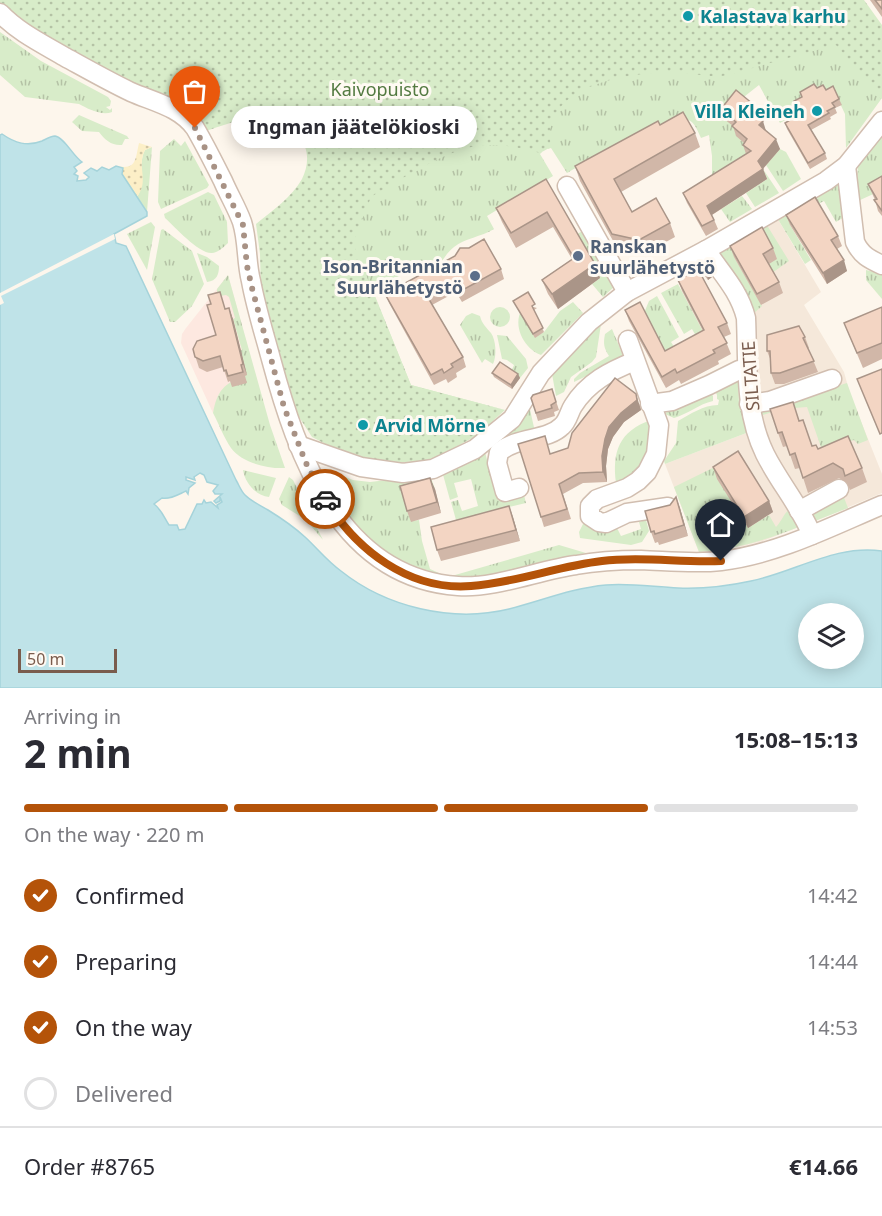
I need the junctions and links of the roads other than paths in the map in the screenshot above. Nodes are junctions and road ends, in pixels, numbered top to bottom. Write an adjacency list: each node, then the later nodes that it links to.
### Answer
1 (0, 13): 14 (street)
2 (882, 121): 3 (street)
3 (846, 166): 5 (street); 6 (street)
4 (567, 186): 7 (street)
5 (706, 250): 7 (street); 10 (street, SILTATIE)
6 (882, 265)
7 (627, 292): 14 (street)
8 (628, 340): 9 (street)
9 (635, 361): 12 (street); 15 (street)
10 (747, 372): 12 (street); 13 (street, SILTATIE)
11 (832, 379): 13 (street)
12 (650, 404): 18 (street)
13 (749, 404): 19 (street, SILTATIE)
14 (298, 445): 20 (street)
15 (519, 488)
16 (839, 489): 19 (street)
17 (882, 506): 20 (street)
18 (668, 507)
19 (799, 511): 20 (street, SILTATIE)
20 (812, 535)

